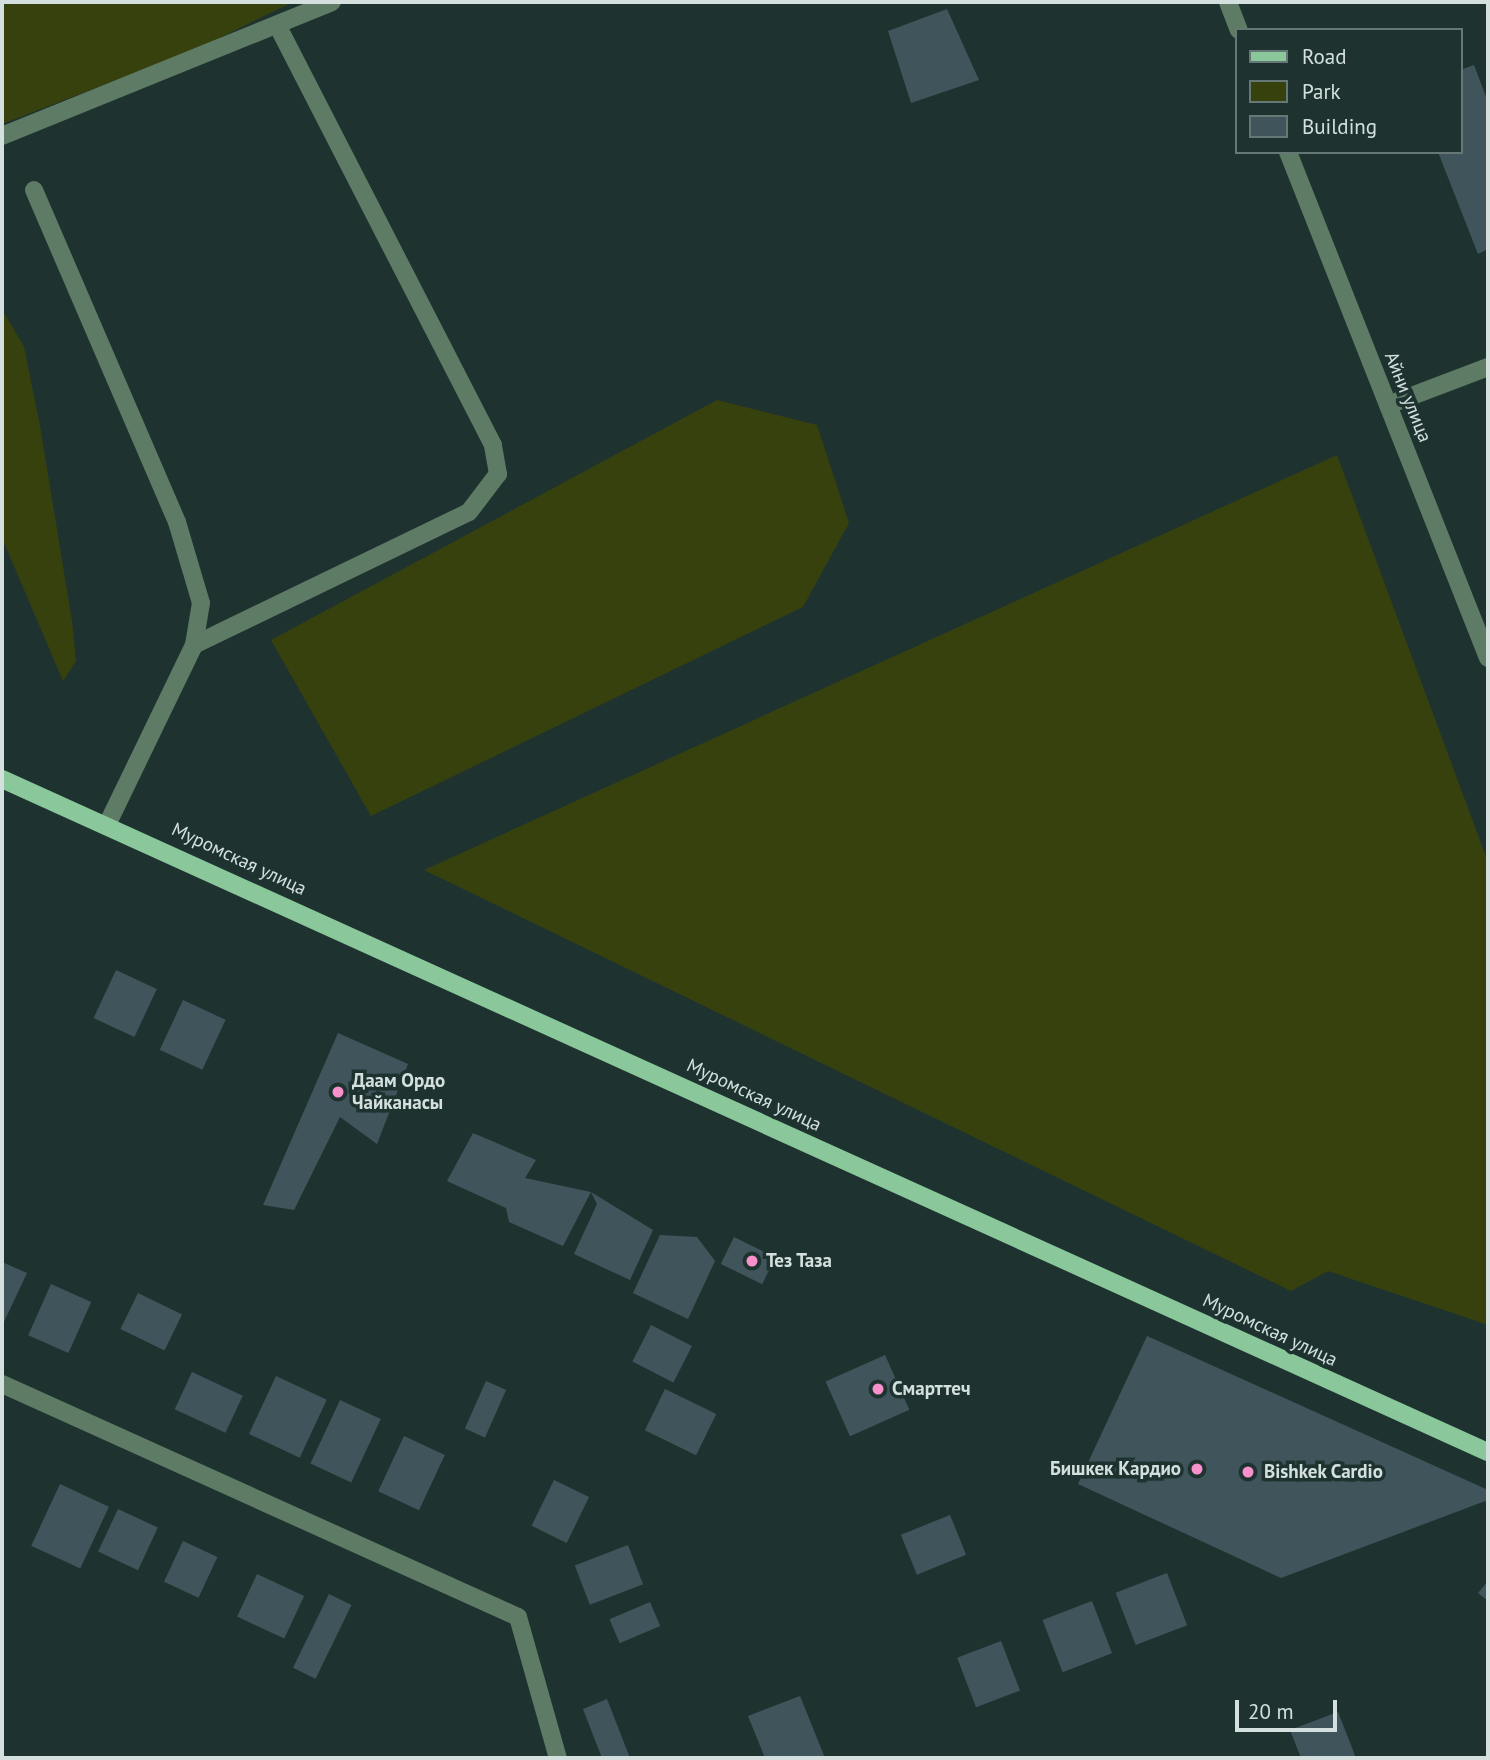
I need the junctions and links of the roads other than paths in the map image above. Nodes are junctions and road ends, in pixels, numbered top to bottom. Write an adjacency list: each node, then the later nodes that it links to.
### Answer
1 (332, 2): 3 (street)
2 (1228, 2): 4 (street)
3 (278, 27): 5 (street); 10 (street)
4 (1238, 28)
5 (2, 136)
6 (1289, 154): 9 (street, Айни улица)
7 (34, 190): 10 (street)
8 (1488, 367): 9 (street)
9 (1388, 405): 11 (street, Айни улица)
10 (194, 645): 13 (street)
11 (1488, 658)
12 (2, 779): 13 (main road, Муромская улица)
13 (108, 823): 15 (main road, Муромская улица)
14 (2, 1384): 16 (street)
15 (1488, 1452)
16 (558, 1758)

